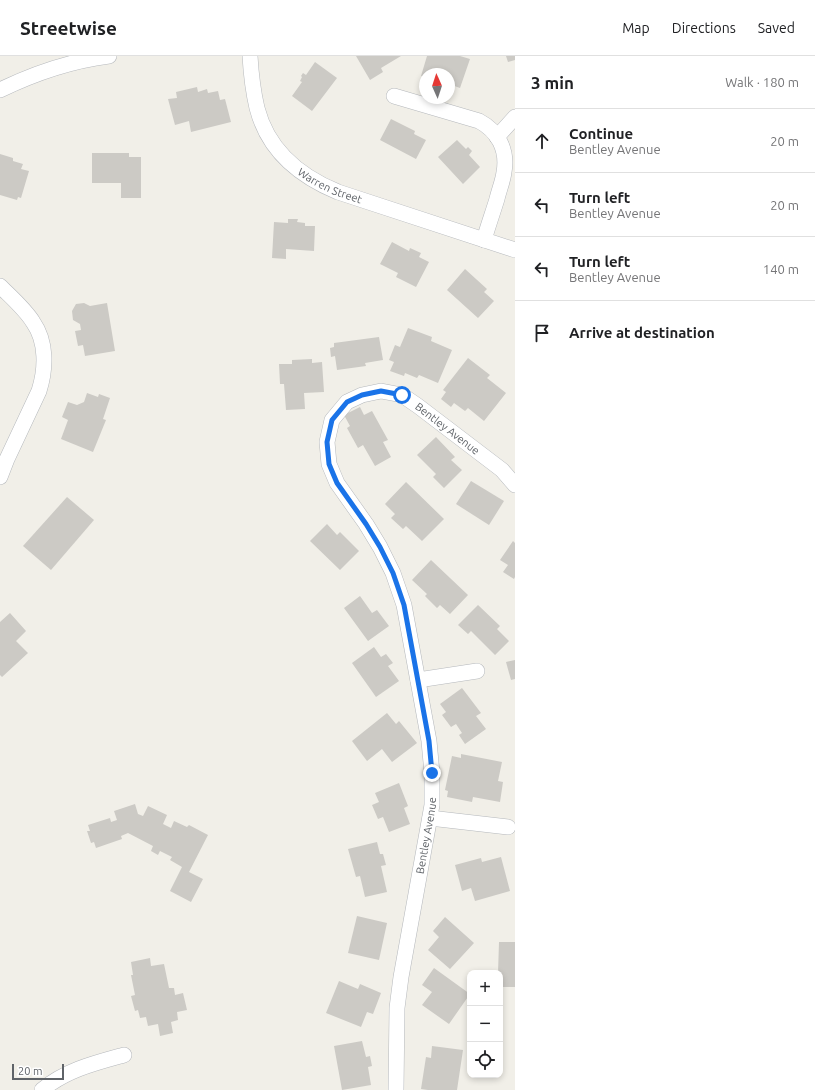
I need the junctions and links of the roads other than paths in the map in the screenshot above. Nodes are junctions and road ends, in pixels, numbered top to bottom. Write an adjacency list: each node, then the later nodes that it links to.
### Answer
1 (109, 56): 3 (street)
2 (250, 56): 7 (street, Warren Street)
3 (0, 90)
4 (394, 96): 6 (street)
5 (515, 117): 6 (street)
6 (497, 137): 7 (street)
7 (484, 240): 8 (street, Warren Street)
8 (515, 250)
9 (0, 286): 10 (street)
10 (4, 457): 11 (street)
11 (0, 477)
12 (515, 485): 14 (street, Bentley Avenue)
13 (477, 671): 14 (street)
14 (418, 680): 15 (street, Bentley Avenue)
15 (430, 818): 16 (street); 19 (street, Bentley Avenue)
16 (508, 827)
17 (124, 1055): 18 (street)
18 (42, 1090)
19 (396, 1090)

